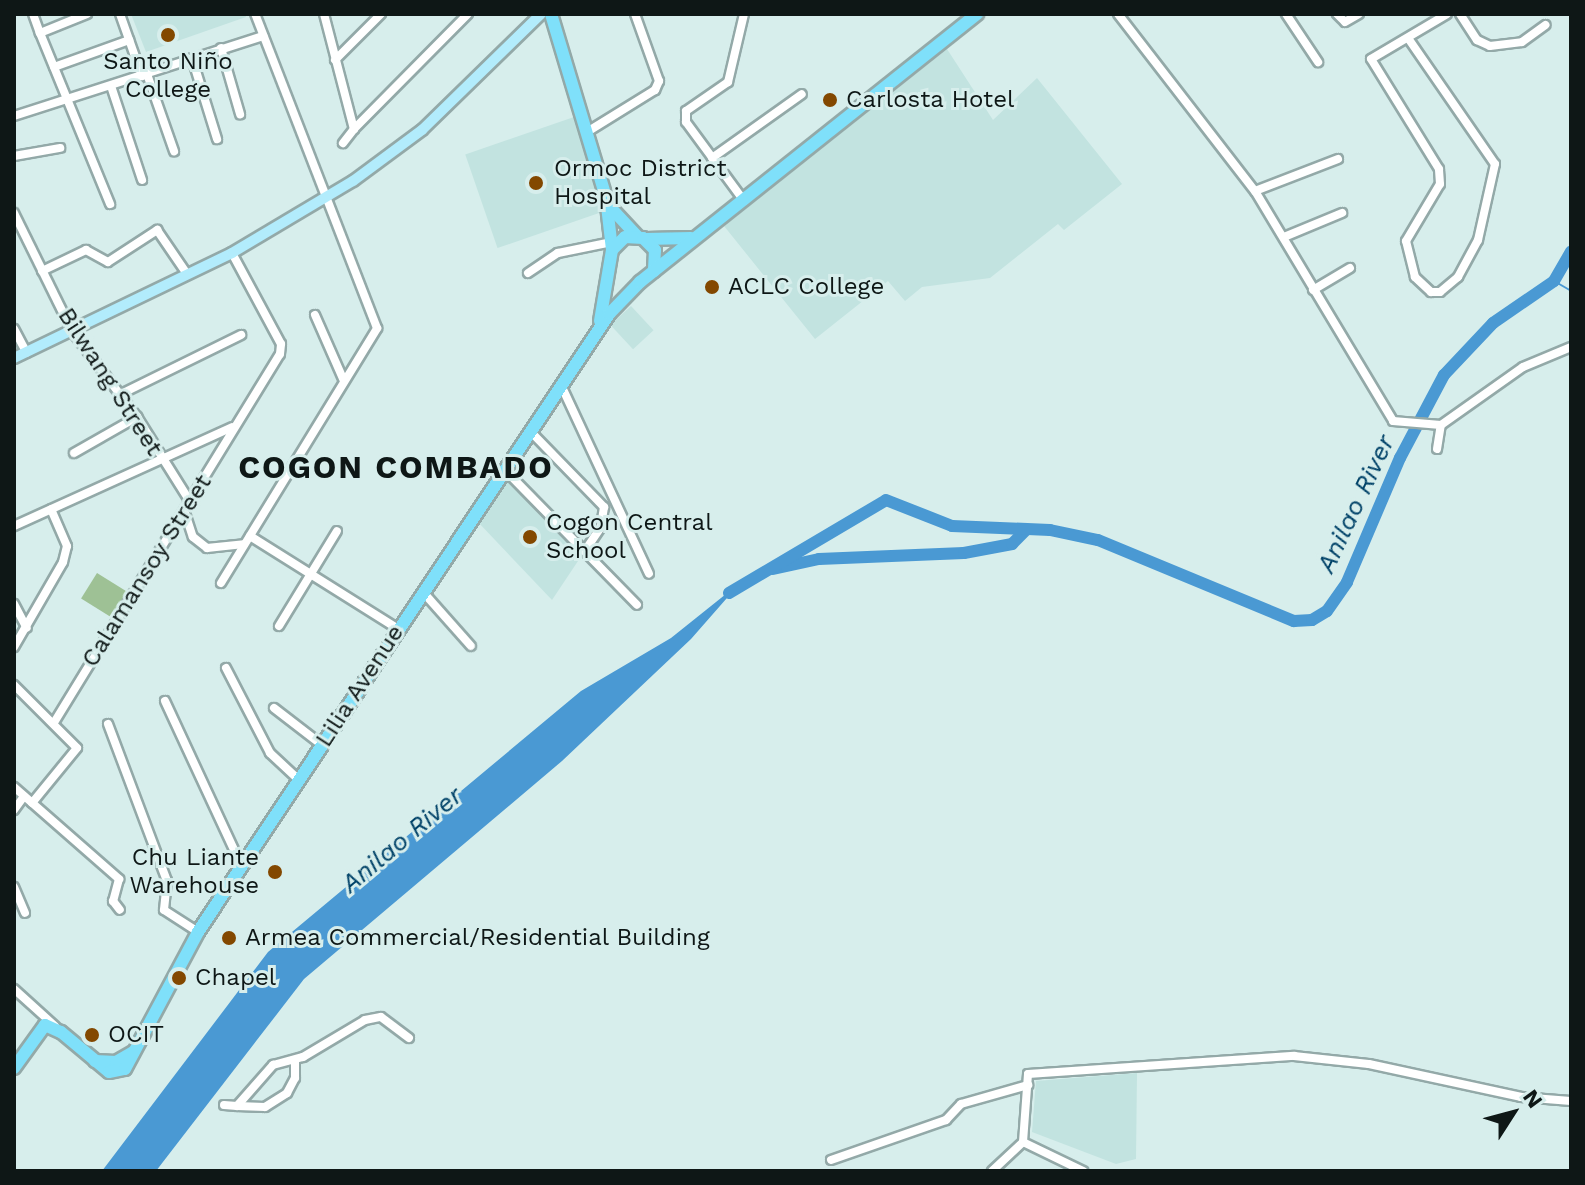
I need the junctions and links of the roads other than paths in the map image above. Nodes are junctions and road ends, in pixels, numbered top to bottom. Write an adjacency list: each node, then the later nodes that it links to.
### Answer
1 (33, 14): 20 (street)
2 (87, 14): 20 (street)
3 (120, 14): 23 (street)
4 (255, 14): 21 (street)
5 (324, 14): 26 (street)
6 (381, 14): 26 (street)
7 (468, 14): 35 (street)
8 (541, 14): 47 (main road)
9 (551, 14): 36 (highway)
10 (635, 14): 36 (street)
11 (744, 14): 42 (street)
12 (977, 14): 48 (highway)
13 (1118, 14): 45 (street)
14 (1286, 14): 27 (street)
15 (1337, 14): 16 (street)
16 (1359, 14)
17 (1447, 14): 22 (street)
18 (1460, 14): 19 (street)
19 (1545, 25)
20 (40, 33): 28 (street)
21 (263, 36): 24 (street); 47 (street)
22 (1408, 38): 22 (street)
23 (129, 40): 28 (street); 29 (street)
24 (221, 48): 25 (street); 33 (street)
25 (192, 58): 29 (street); 37 (street)
26 (335, 60): 35 (street)
27 (1318, 62)
28 (54, 67): 32 (street)
29 (144, 75): 30 (street); 40 (street)
30 (111, 86): 32 (street); 44 (street)
31 (802, 94): 42 (street)
32 (67, 99): 34 (street); 49 (street)
33 (240, 114)
34 (14, 116)
35 (354, 129): 38 (street)
36 (587, 132): 46 (highway)
37 (217, 139)
38 (343, 143)
39 (60, 148): 41 (street)
40 (174, 151)
41 (14, 156)
42 (712, 158): 48 (street)
43 (1338, 159): 45 (street)
44 (142, 180)
45 (1255, 191): 54 (street)
46 (606, 197): 53 (highway); 55 (highway)
47 (323, 199): 56 (main road); 72 (street)
48 (744, 201): 52 (highway)
49 (110, 204)
50 (14, 213): 58 (street, Bilwang Street)
51 (1342, 213): 54 (street)
52 (698, 236): 53 (highway); 59 (highway)
53 (640, 237): 55 (highway); 59 (highway)
54 (1284, 237): 63 (street)
55 (611, 252): 60 (street); 62 (highway); 66 (highway)
56 (232, 253): 61 (main road); 77 (street, Calamansoy Street)
57 (1350, 268): 63 (street)
58 (42, 271): 61 (street); 67 (street, Bilwang Street)
59 (654, 271): 62 (highway)
60 (528, 273)
61 (187, 274): 67 (main road)
62 (640, 282): 66 (highway)
63 (1313, 290): 76 (street)
64 (315, 315): 72 (street)
65 (14, 329): 70 (street)
66 (596, 330): 73 (highway, Lilia Avenue)
67 (72, 331): 70 (main road); 74 (street, Bilwang Street)
68 (241, 335): 74 (street)
69 (1571, 347): 76 (street)
70 (27, 353): 71 (main road)
71 (14, 358)
72 (344, 381): 88 (street)
73 (561, 385): 78 (highway, Lilia Avenue); 91 (street)
74 (121, 394): 75 (street, Bilwang Street)
75 (137, 417): 80 (street); 81 (street, Bilwang Street)
76 (1441, 425): 79 (street)
77 (234, 426): 81 (street); 83 (street, Calamansoy Street)
78 (531, 432): 82 (highway, Lilia Avenue); 89 (street)
79 (1437, 449)
80 (74, 453)
81 (162, 462): 83 (street, Bilwang Street); 84 (street)
82 (504, 469): 89 (street); 93 (highway, Lilia Avenue)
83 (191, 503): 85 (street, Calamansoy Street)
84 (51, 509): 86 (street); 97 (street)
85 (185, 513): 88 (street); 105 (street, Calamansoy Street)
86 (14, 526)
87 (337, 531): 90 (street)
88 (247, 540): 90 (street); 92 (street)
89 (585, 551): 95 (street)
90 (312, 572): 96 (street); 98 (street)
91 (649, 574)
92 (221, 583)
93 (423, 592): 98 (highway, Lilia Avenue); 99 (street)
94 (14, 604): 97 (street)
95 (637, 605)
96 (279, 626)
97 (27, 628): 100 (street)
98 (398, 629): 107 (highway, Lilia Avenue)
99 (471, 646)
100 (14, 647)
101 (226, 668): 108 (street)
102 (14, 685): 105 (street)
103 (165, 701): 112 (street)
104 (274, 708): 107 (street)
105 (55, 721): 110 (street)
106 (108, 724): 116 (street)
107 (322, 745): 108 (highway, Lilia Avenue)
108 (299, 780): 112 (highway, Lilia Avenue)
109 (14, 787): 110 (street)
110 (28, 800): 111 (street); 114 (street)
111 (14, 810)
112 (242, 867): 116 (highway, Lilia Avenue)
113 (14, 887): 115 (street)
114 (120, 910)
115 (25, 913)
116 (198, 932): 119 (highway, Lilia Avenue)
117 (14, 989): 118 (street)
118 (42, 1014): 119 (street); 121 (street)
119 (61, 1032): 121 (highway)
120 (409, 1038): 122 (street)
121 (28, 1043): 123 (highway)
122 (295, 1061): 127 (street); 127 (street)
123 (14, 1068)
124 (1028, 1085): 125 (street); 128 (street); 129 (street)
125 (1571, 1101)
126 (224, 1105): 127 (street)
127 (237, 1106)
128 (1023, 1142): 130 (street); 131 (street)
129 (831, 1160)
130 (992, 1171)
131 (1083, 1171)

